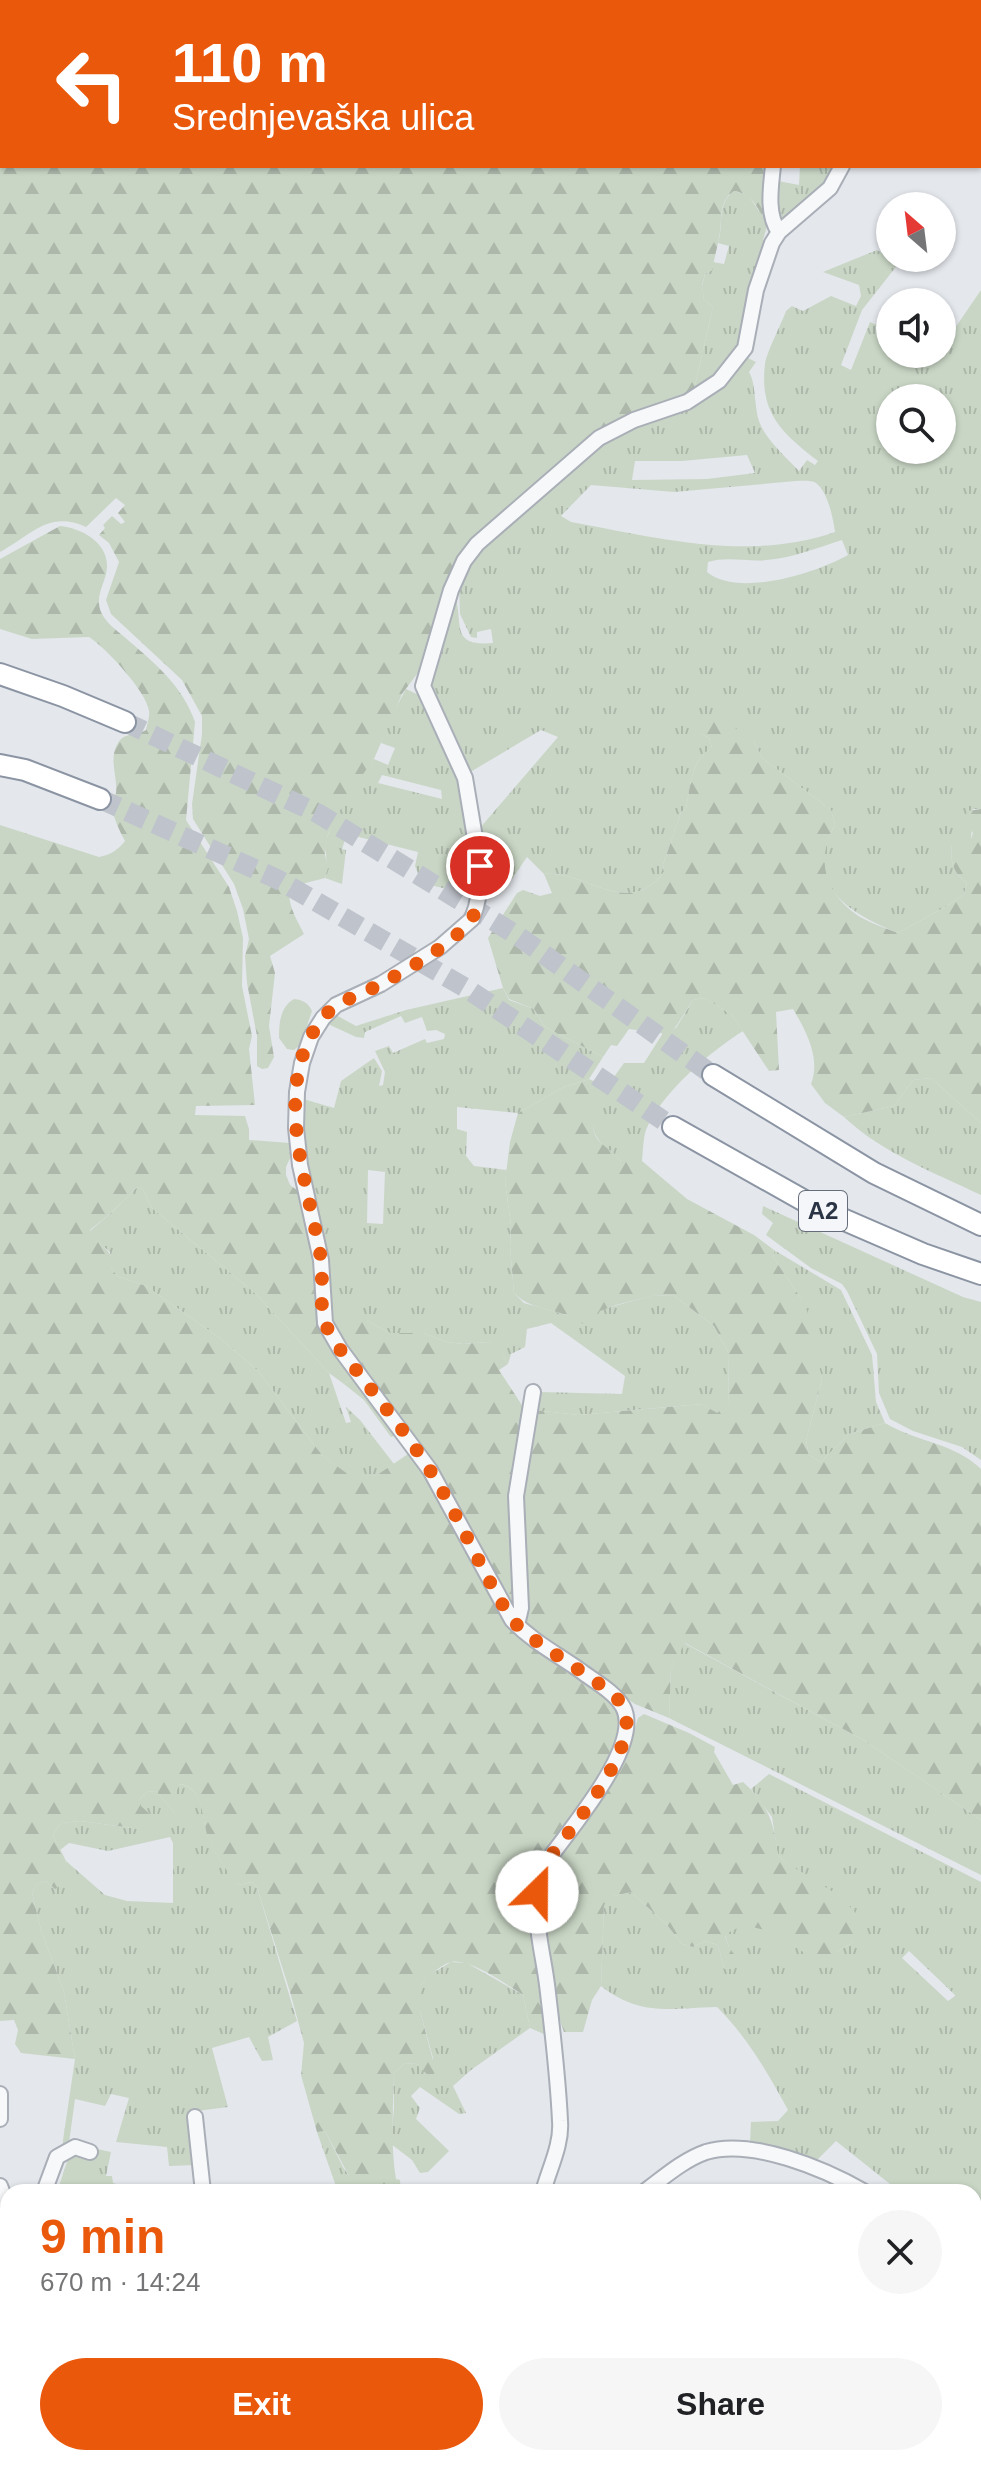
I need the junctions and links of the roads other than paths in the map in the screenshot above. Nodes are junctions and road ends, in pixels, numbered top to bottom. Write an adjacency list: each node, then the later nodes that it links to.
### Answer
1 (773, 168): 3 (street)
2 (841, 168): 3 (street)
3 (779, 232): 13 (street)
4 (0, 674): 5 (highway)
5 (125, 722)
6 (0, 765): 7 (highway)
7 (100, 799)
8 (713, 1075): 10 (highway, A2)
9 (673, 1127): 11 (highway, A2)
10 (981, 1225)
11 (981, 1274)
12 (533, 1392): 13 (street)
13 (517, 1625): 20 (street)
14 (0, 2094): 16 (street)
15 (195, 2117): 19 (street)
16 (0, 2119)
17 (90, 2152): 18 (street)
18 (47, 2184)
19 (202, 2184)
20 (545, 2184)
21 (656, 2184): 22 (street)
22 (848, 2184)

